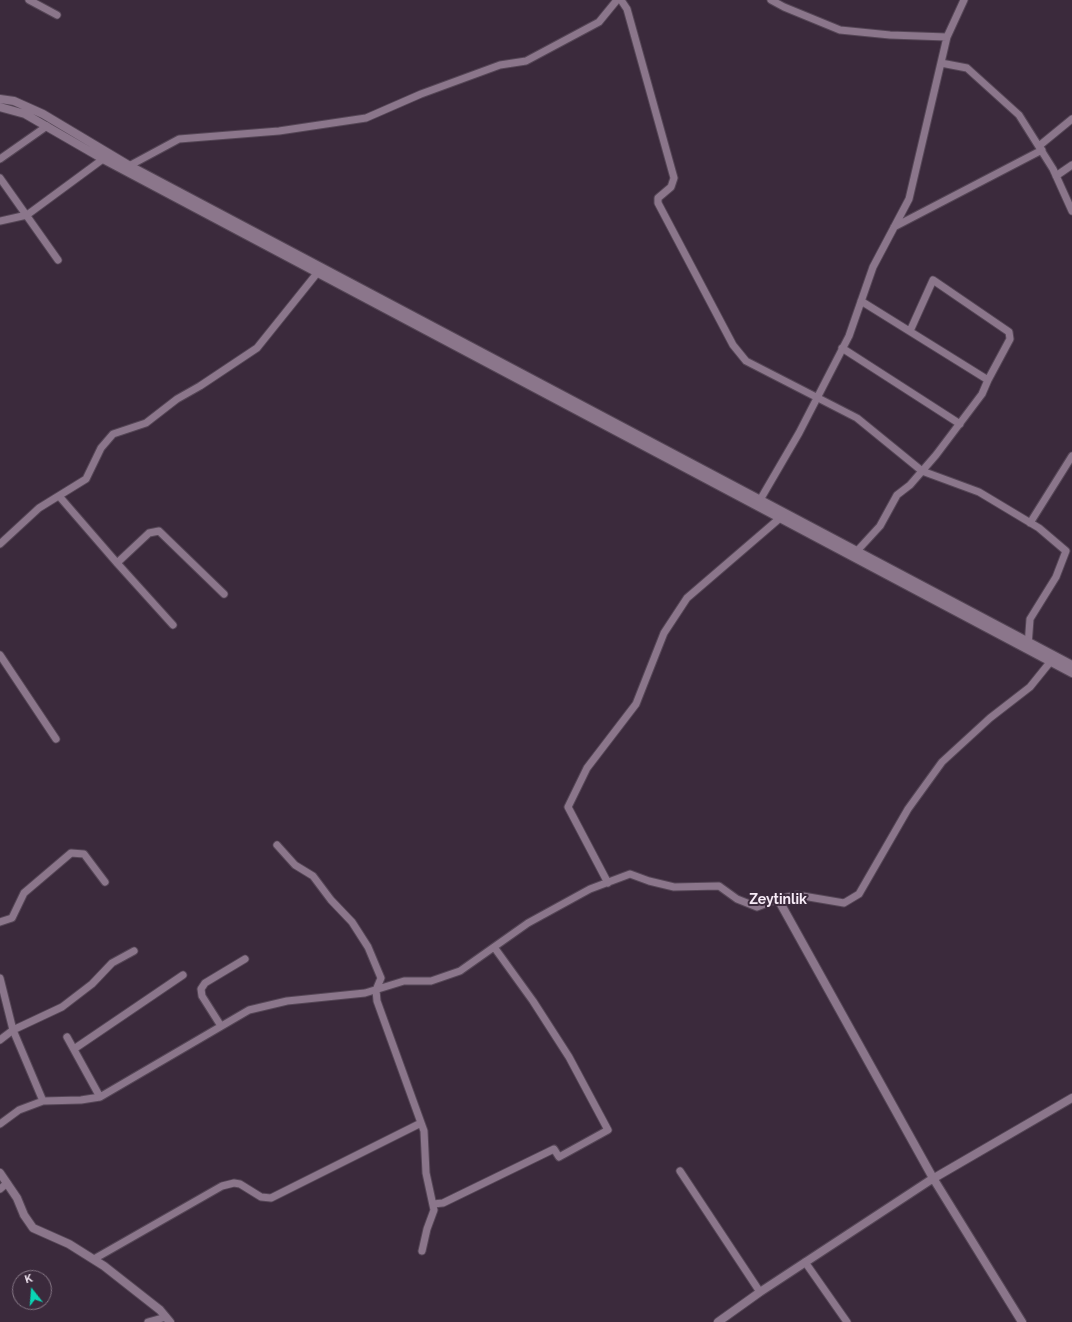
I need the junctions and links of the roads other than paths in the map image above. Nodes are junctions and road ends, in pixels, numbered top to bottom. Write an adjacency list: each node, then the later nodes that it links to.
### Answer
1 (29, 0): 6 (street)
2 (617, 0): 17 (street)
3 (621, 0): 30 (street)
4 (771, 0): 7 (street)
5 (964, 0): 7 (street)
6 (57, 15)
7 (947, 37): 8 (street)
8 (940, 63): 13 (street); 23 (street)
9 (0, 99): 17 (street)
10 (0, 108): 12 (street)
11 (1072, 119): 13 (street)
12 (47, 126): 14 (street); 15 (street)
13 (1041, 148): 18 (street); 23 (street)
14 (0, 159)
15 (103, 159): 17 (street); 21 (street)
16 (1072, 165): 18 (street)
17 (127, 168): 25 (street); 35 (street)
18 (1056, 176): 20 (street)
19 (0, 178): 21 (street)
20 (1072, 211)
21 (27, 215): 22 (street); 24 (street)
22 (0, 221)
23 (894, 227): 26 (street)
24 (58, 260)
25 (318, 272): 34 (street); 35 (street)
26 (861, 301): 27 (street); 28 (street)
27 (910, 330): 29 (street); 29 (street)
28 (842, 348): 30 (street); 31 (street)
29 (988, 380): 31 (street)
30 (816, 398): 33 (street); 35 (street)
31 (960, 424): 33 (street)
32 (1072, 456): 37 (street)
33 (922, 471): 37 (street); 40 (street)
34 (59, 496): 38 (street); 41 (street)
35 (759, 502): 36 (street); 40 (street)
36 (780, 518): 44 (street); 52 (street)
37 (1030, 523): 39 (street)
38 (0, 544)
39 (1069, 549): 44 (street)
40 (857, 551): 44 (street)
41 (117, 563): 42 (street); 43 (street)
42 (224, 594)
43 (173, 625)
44 (1028, 645): 46 (street); 47 (street)
45 (0, 655): 49 (street)
46 (1051, 661): 48 (street); 53 (street)
47 (1072, 665)
48 (1072, 672)
49 (56, 739)
50 (277, 845): 60 (street)
51 (105, 882): 54 (street)
52 (608, 883): 53 (street); 55 (street)
53 (778, 899): 73 (street)
54 (0, 922)
55 (494, 947): 60 (street); 76 (street)
56 (134, 951): 62 (street)
57 (245, 959): 61 (street)
58 (183, 975): 65 (street)
59 (0, 978): 62 (street)
60 (376, 990): 61 (street); 69 (street)
61 (220, 1026): 66 (street)
62 (13, 1030): 64 (street); 68 (street)
63 (67, 1037): 65 (street)
64 (0, 1040)
65 (74, 1049): 66 (street)
66 (100, 1097): 68 (street)
67 (1072, 1098): 73 (street)
68 (43, 1101): 70 (street)
69 (421, 1122): 76 (street); 78 (street)
70 (0, 1124)
71 (680, 1171): 80 (street)
72 (0, 1173): 74 (street)
73 (933, 1178): 79 (street); 85 (street)
74 (7, 1183): 75 (street); 78 (street)
75 (0, 1189)
76 (433, 1204): 77 (street)
77 (422, 1252)
78 (94, 1260): 81 (street)
79 (805, 1262): 80 (street); 84 (street)
80 (760, 1292): 83 (street)
81 (168, 1319): 82 (street)
82 (148, 1322)
83 (718, 1322)
84 (847, 1322)
85 (1022, 1322)

